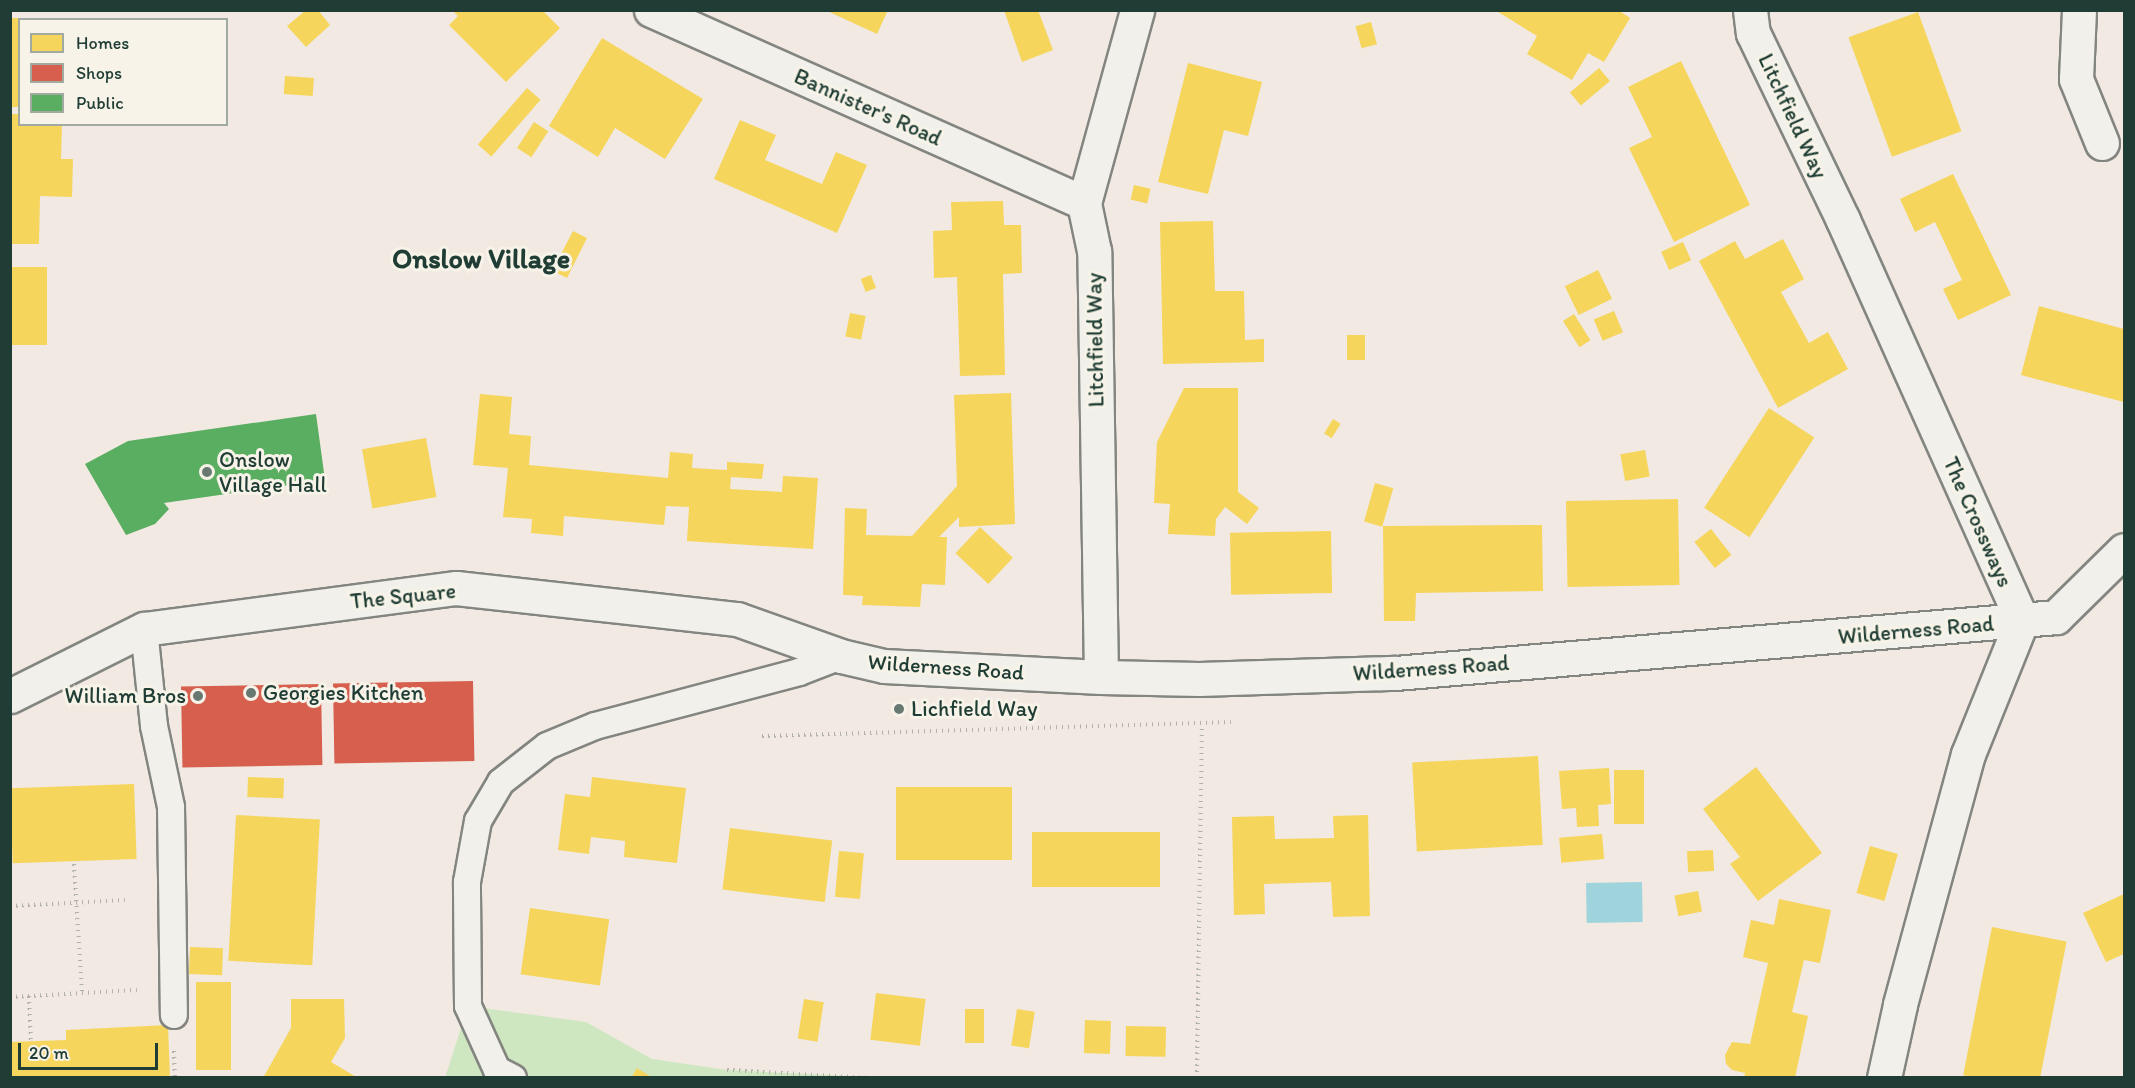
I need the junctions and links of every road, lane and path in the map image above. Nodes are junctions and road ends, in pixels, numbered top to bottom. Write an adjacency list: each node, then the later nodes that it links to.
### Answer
1 (651, 10): 6 (street, Bannister's Road)
2 (1137, 10): 6 (street, Litchfield Way)
3 (1750, 10): 7 (street, Litchfield Way)
4 (2079, 10): 5 (street)
5 (2102, 142)
6 (1084, 203): 12 (street, Litchfield Way)
7 (1843, 220): 9 (street, The Crossways)
8 (2124, 550): 9 (street, Wilderness Road)
9 (2022, 620): 13 (street, Wilderness Road); 29 (street)
10 (144, 629): 11 (street, The Square); 14 (street, The Square); 19 (lane)
11 (841, 656): 12 (street, Wilderness Road); 26 (lane)
12 (1101, 677): 13 (street, Wilderness Road)
13 (1199, 679): 28 (path)
14 (10, 696)
15 (74, 864): 17 (path)
16 (125, 900): 17 (path)
17 (77, 903): 18 (path); 20 (path)
18 (10, 906)
19 (173, 988): 20 (path); 23 (lane)
20 (82, 992): 21 (path)
21 (28, 996): 22 (path); 24 (path)
22 (10, 997)
23 (174, 1015)
24 (31, 1041)
25 (727, 1070): 27 (path)
26 (513, 1077)
27 (868, 1077)
28 (1197, 1077)
29 (1884, 1077)

